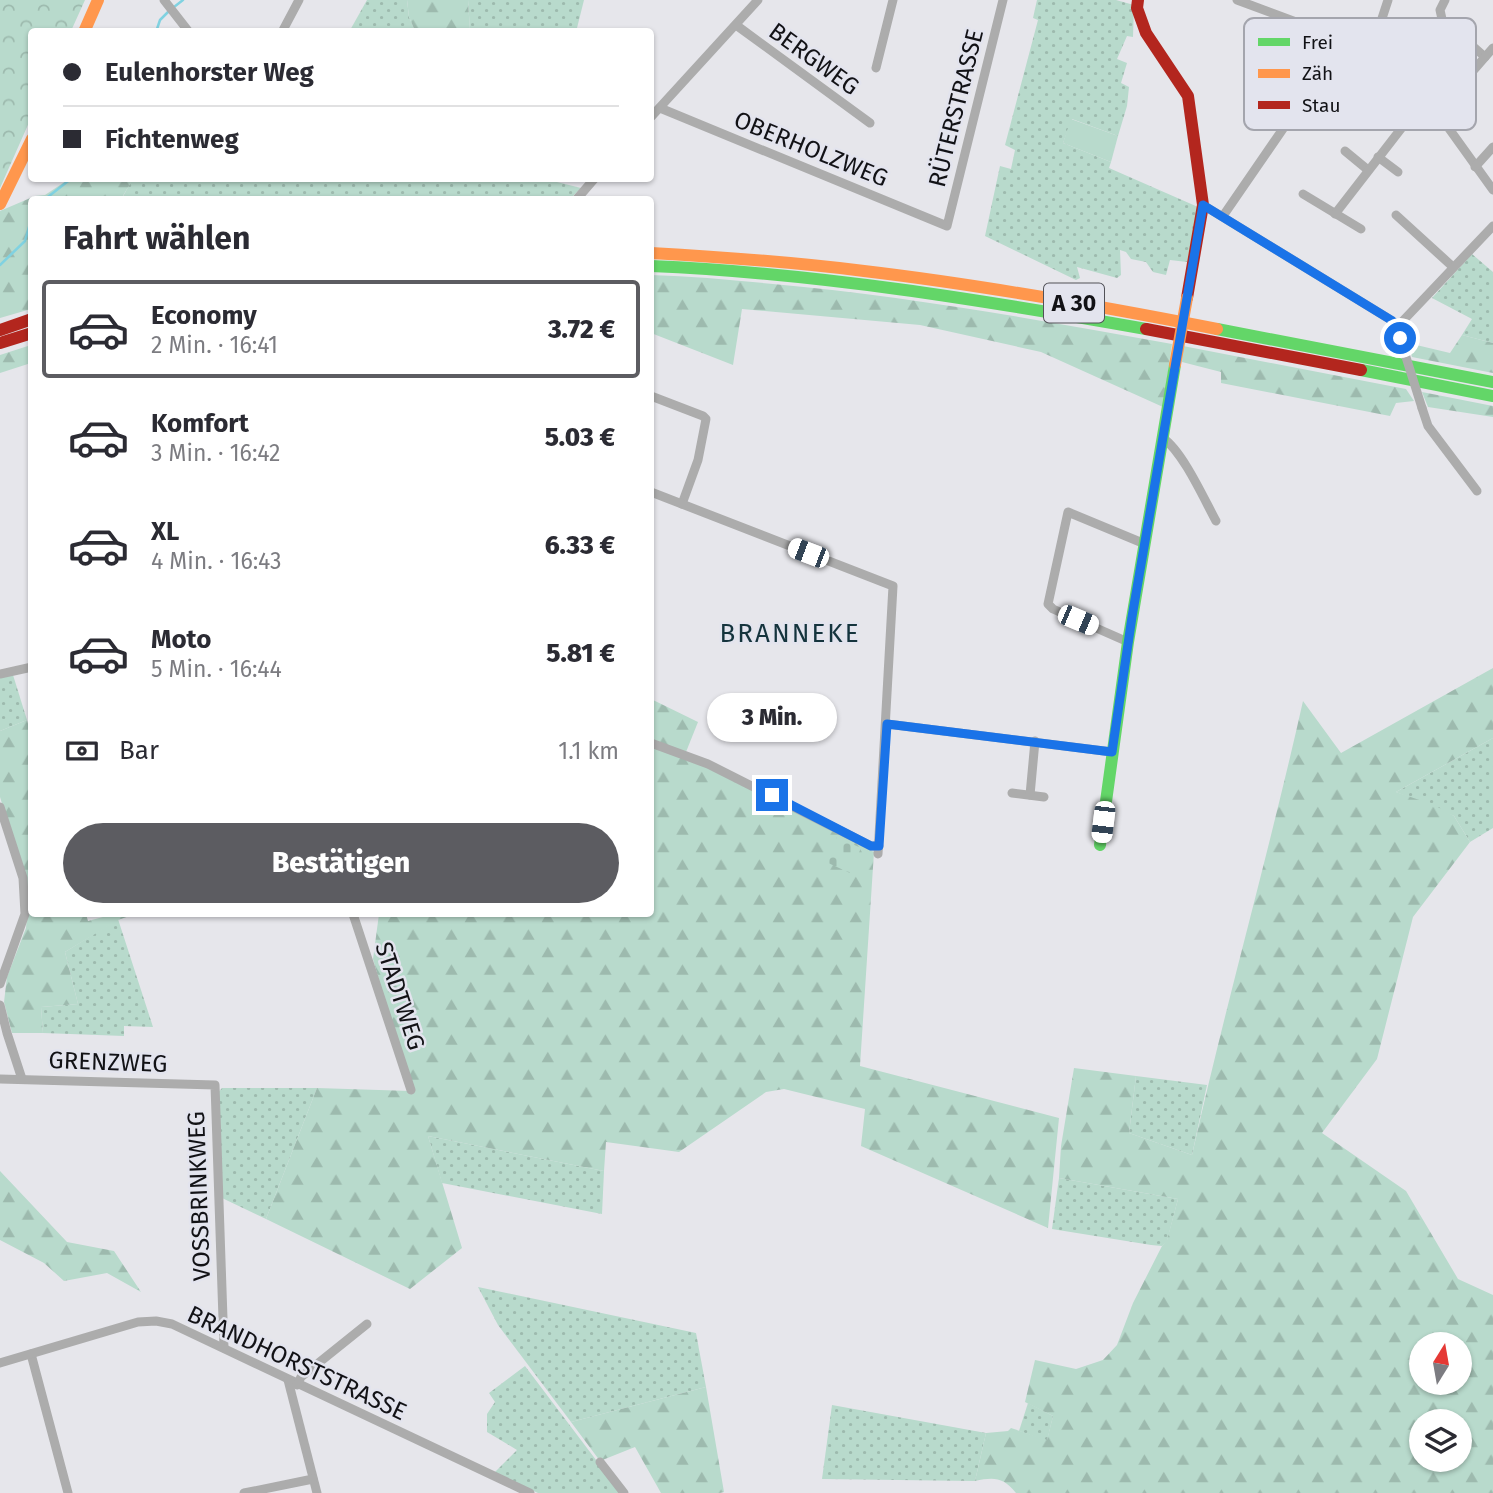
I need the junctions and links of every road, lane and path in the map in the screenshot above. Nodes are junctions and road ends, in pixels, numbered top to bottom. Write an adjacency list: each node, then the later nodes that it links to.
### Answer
1 (98, 0): 15 (main road)
2 (299, 0): 17 (street)
3 (758, 0): 14 (street)
4 (893, 0): 22 (street)
5 (1003, 0): 45 (street, RÜTERSTRASSE)
6 (1138, 0): 41 (main road)
7 (1388, 0): 12 (street)
8 (1445, 0): 13 (street)
9 (1240, 1): 11 (street)
10 (170, 6): 16 (street)
11 (1287, 18)
12 (1382, 18)
13 (1442, 18)
14 (736, 25): 23 (street); 25 (street, BERGWEG)
15 (86, 28)
16 (186, 28)
17 (284, 28)
18 (1493, 48): 20 (street)
19 (1476, 49): 20 (street)
20 (1485, 57): 21 (street)
21 (1476, 67)
22 (876, 68)
23 (660, 107): 24 (street); 45 (street, OBERHOLZWEG)
24 (654, 114)
25 (870, 123)
26 (1282, 130): 44 (street)
27 (1400, 130): 32 (street)
28 (1449, 130): 33 (street)
29 (28, 147): 40 (main road)
30 (1493, 148): 33 (street)
31 (1345, 151): 34 (street)
32 (1378, 157): 34 (street); 35 (street)
33 (1475, 167): 37 (street)
34 (1368, 170): 42 (street)
35 (1398, 172)
36 (592, 182): 39 (street)
37 (1493, 190)
38 (1303, 194): 42 (street)
39 (579, 196)
40 (0, 204)
41 (1203, 205): 44 (street); 59 (main road, bridge)
42 (1335, 214): 47 (street)
43 (1396, 215): 50 (street)
44 (1223, 216): 52 (street)
45 (947, 226)
46 (1493, 226): 50 (street)
47 (1361, 229)
48 (654, 253): 56 (main road, A 30)
49 (654, 266): 57 (main road, A 30)
50 (1453, 267): 52 (street)
51 (28, 320): 53 (main road)
52 (1398, 326): 60 (street, bridge)
53 (0, 330)
54 (28, 334): 55 (main road)
55 (0, 343)
56 (1493, 383)
57 (1493, 396)
58 (654, 397): 62 (street)
59 (1163, 438): 63 (street); 64 (main road)
60 (1477, 491)
61 (654, 493): 62 (street)
62 (682, 504): 68 (street)
63 (1216, 521)
64 (1145, 544): 65 (main road); 65 (street)
65 (1128, 642): 71 (main road)
66 (28, 668): 67 (street)
67 (0, 674)
68 (887, 724): 69 (street); 70 (street)
69 (1035, 741): 71 (street); 73 (street)
70 (654, 744)
71 (1112, 752): 76 (main road)
72 (1012, 793): 73 (street)
73 (1030, 796): 74 (street)
74 (1044, 797)
75 (0, 807): 78 (street)
76 (1100, 845)
77 (354, 917): 83 (street, STADTWEG)
78 (0, 984)
79 (0, 1005): 81 (street)
80 (0, 1079): 81 (street, GRENZWEG)
81 (22, 1079): 82 (street, GRENZWEG)
82 (215, 1085): 85 (street, VOSSBRINKWEG)
83 (411, 1090)
84 (368, 1324): 88 (street)
85 (224, 1348): 86 (street, BRANDHORSTSTRASSE); 88 (street, BRANDHORSTSTRASSE)
86 (31, 1354): 87 (street, BRANDHORSTSTRASSE); 92 (street)
87 (0, 1363)
88 (292, 1383): 90 (street); 94 (street, BRANDHORSTSTRASSE)
89 (600, 1462): 95 (street)
90 (313, 1479): 91 (street); 93 (street)
91 (250, 1492)
92 (68, 1493)
93 (317, 1493)
94 (530, 1493)
95 (624, 1493)

